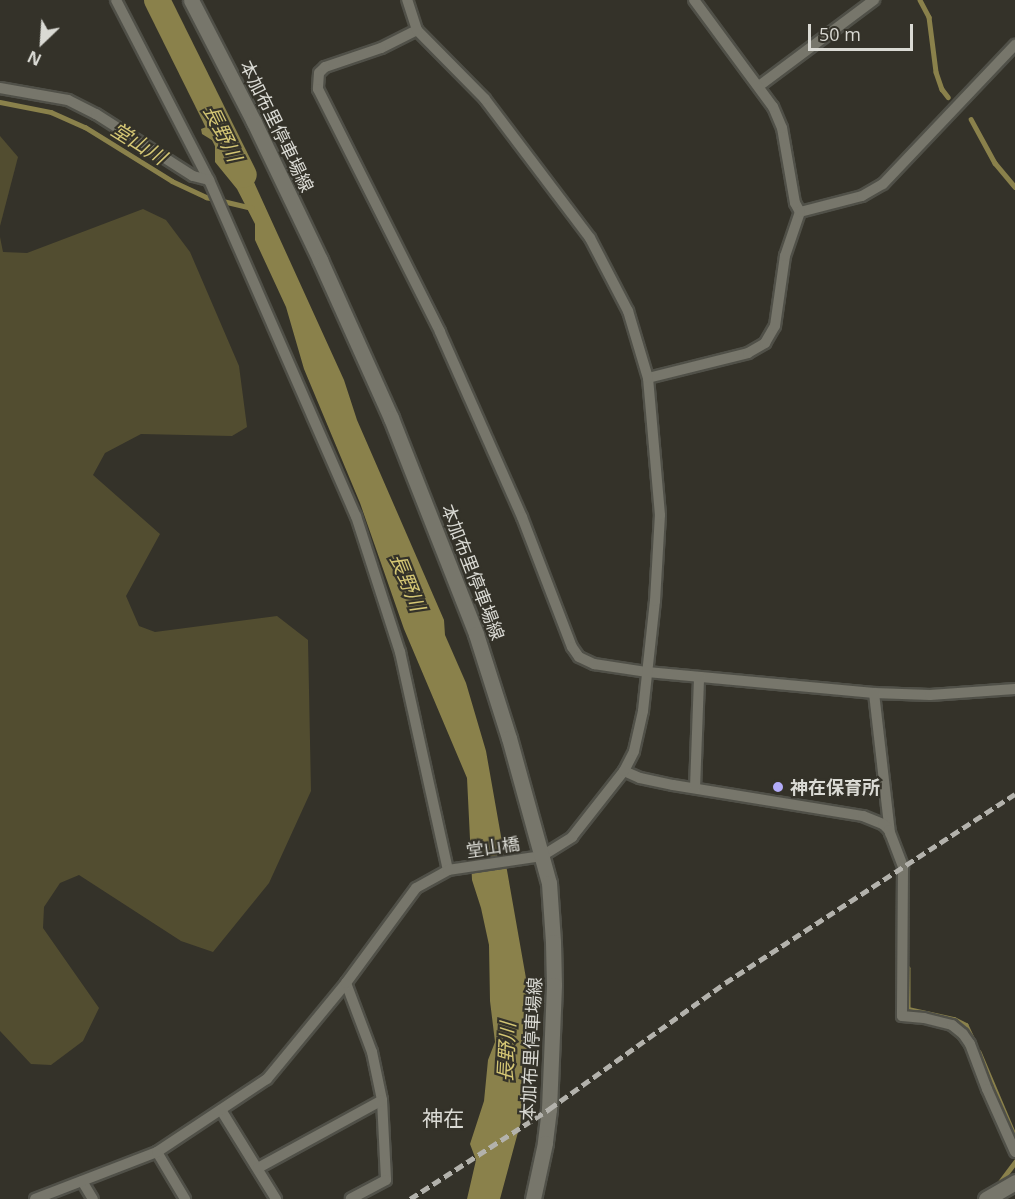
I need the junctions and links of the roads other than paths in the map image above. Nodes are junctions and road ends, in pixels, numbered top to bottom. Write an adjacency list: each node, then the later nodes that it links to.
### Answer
1 (116, 0): 10 (street)
2 (191, 0): 20 (main road, 本加布里停車場線)
3 (407, 0): 6 (street)
4 (694, 0): 8 (street)
5 (873, 0): 8 (street)
6 (417, 30): 12 (street); 13 (street)
7 (1015, 45): 11 (street)
8 (759, 86): 11 (street)
9 (0, 88): 10 (street)
10 (209, 180): 21 (street)
11 (800, 212): 12 (street)
12 (648, 378): 13 (street)
13 (647, 672): 14 (street); 17 (street)
14 (699, 677): 16 (street); 18 (street)
15 (1015, 689): 16 (street)
16 (874, 693): 19 (street)
17 (624, 771): 18 (street); 20 (street)
18 (695, 788): 19 (street)
19 (891, 834): 26 (street)
20 (542, 856): 21 (street, 堂山橋); 36 (main road, 本加布里停車場線)
21 (448, 870): 22 (street)
22 (346, 983): 23 (street); 24 (street)
23 (382, 1100): 27 (street); 35 (street)
24 (221, 1110): 25 (street); 27 (street)
25 (157, 1152): 28 (street); 33 (street)
26 (1015, 1152)
27 (258, 1168): 34 (street)
28 (82, 1181): 31 (street); 32 (street)
29 (1015, 1182): 30 (main road)
30 (991, 1196)
31 (35, 1199)
32 (93, 1199)
33 (185, 1199)
34 (276, 1199)
35 (351, 1199)
36 (533, 1199)

